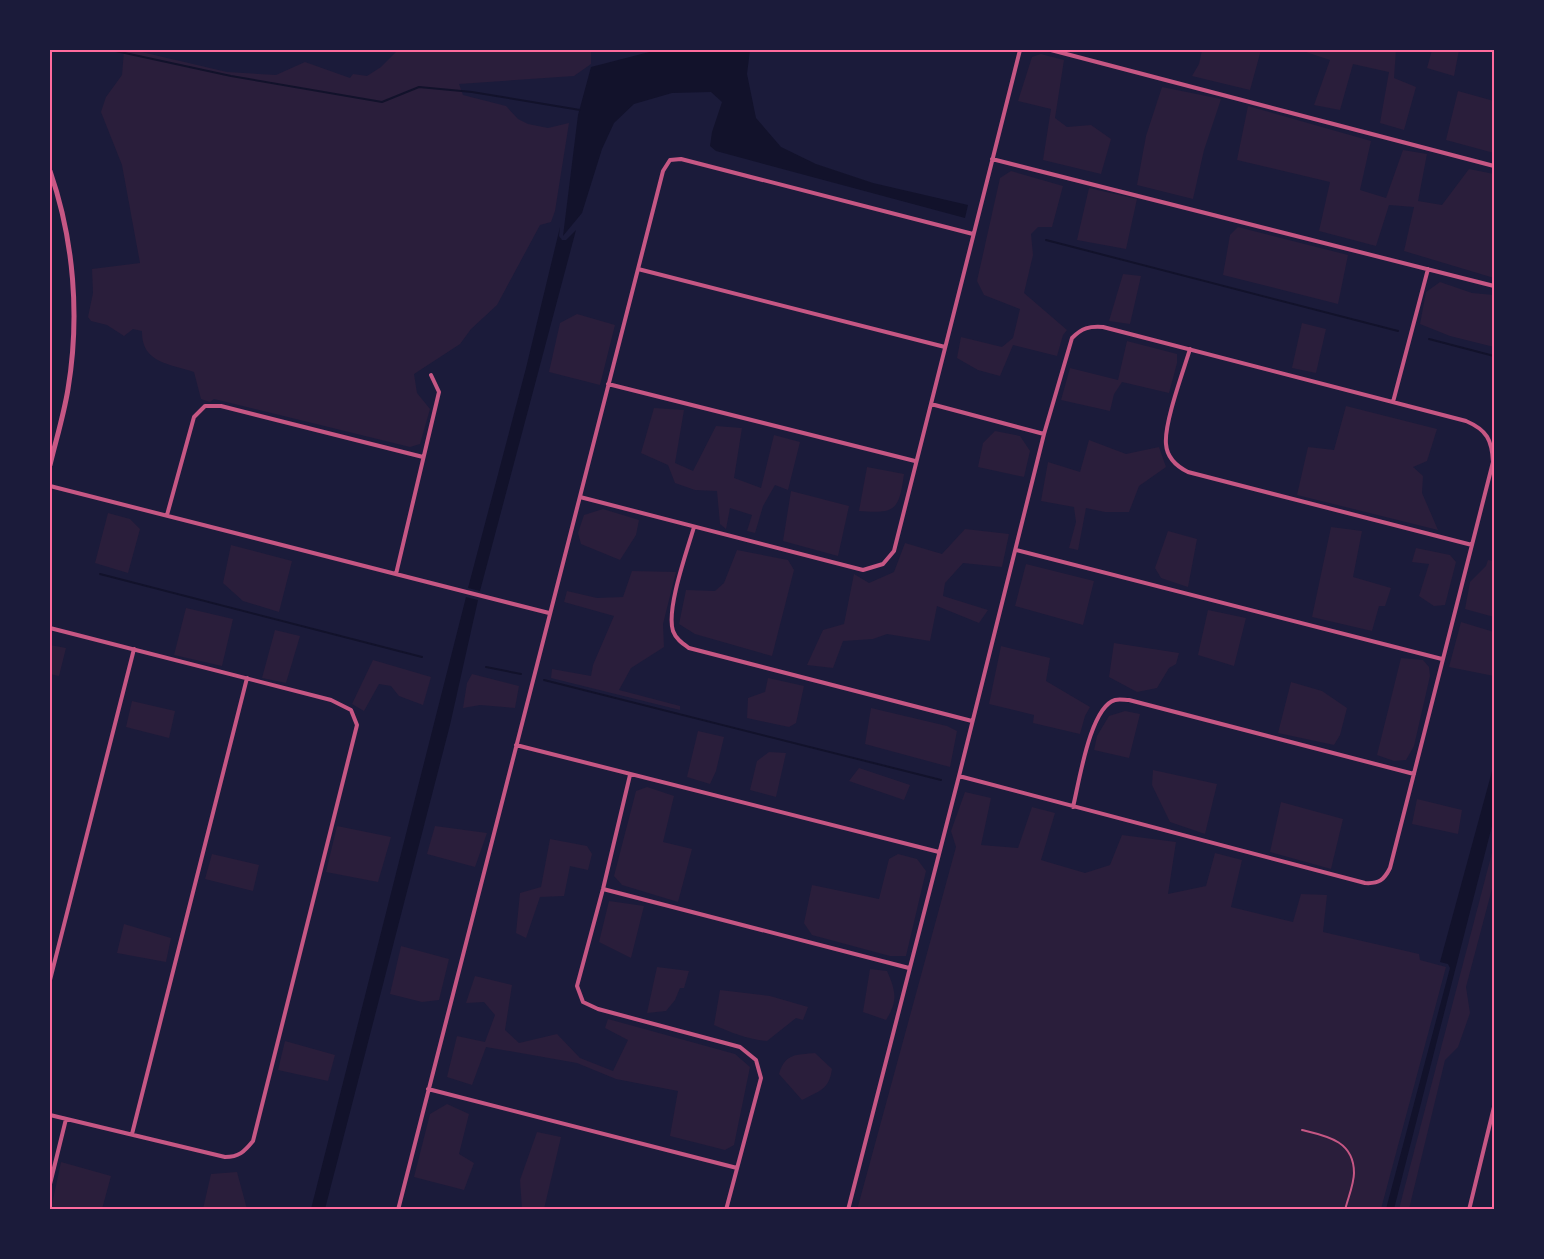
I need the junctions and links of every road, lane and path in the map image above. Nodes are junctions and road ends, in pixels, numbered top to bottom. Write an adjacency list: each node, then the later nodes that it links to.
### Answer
1 (1020, 50): 3 (street)
2 (1050, 50): 4 (street)
3 (992, 159): 6 (street); 8 (street)
4 (1494, 166)
5 (50, 171): 19 (street)
6 (973, 234): 7 (street); 10 (street)
7 (638, 268): 10 (street); 13 (street)
8 (1428, 269): 9 (street); 14 (street)
9 (1494, 286)
10 (945, 347): 15 (street)
11 (1190, 350): 14 (street); 16 (street); 24 (street)
12 (431, 375): 17 (street)
13 (608, 384): 18 (street); 21 (street)
14 (1393, 402): 24 (street)
15 (931, 404): 16 (street); 18 (street)
16 (1044, 434): 25 (street)
17 (423, 457): 22 (street); 26 (street)
18 (915, 461): 23 (street)
19 (50, 465)
20 (50, 486): 22 (street)
21 (580, 497): 23 (street); 27 (street)
22 (167, 515): 26 (street)
23 (694, 527): 32 (street)
24 (1472, 545): 30 (street)
25 (1016, 550): 30 (street); 32 (street)
26 (396, 574): 27 (street)
27 (549, 613): 33 (street)
28 (50, 628): 29 (street)
29 (134, 649): 31 (street); 41 (street)
30 (1443, 659): 34 (street)
31 (247, 678): 47 (street); 47 (street)
32 (972, 721): 36 (street)
33 (516, 745): 35 (street); 42 (street)
34 (1414, 774): 37 (street); 37 (street)
35 (630, 775): 38 (street); 39 (street)
36 (959, 776): 37 (street); 38 (street)
37 (1073, 807)
38 (939, 852): 40 (street)
39 (603, 889): 40 (street); 48 (street)
40 (909, 968): 52 (street)
41 (50, 980)
42 (428, 1089): 48 (street); 50 (street)
43 (1494, 1107): 54 (street)
44 (50, 1115): 45 (street)
45 (66, 1119): 47 (street); 49 (street)
46 (1302, 1130): 53 (lane)
47 (132, 1135)
48 (737, 1168): 51 (street)
49 (50, 1184)
50 (398, 1209)
51 (726, 1209)
52 (848, 1209)
53 (1345, 1209)
54 (1469, 1209)

